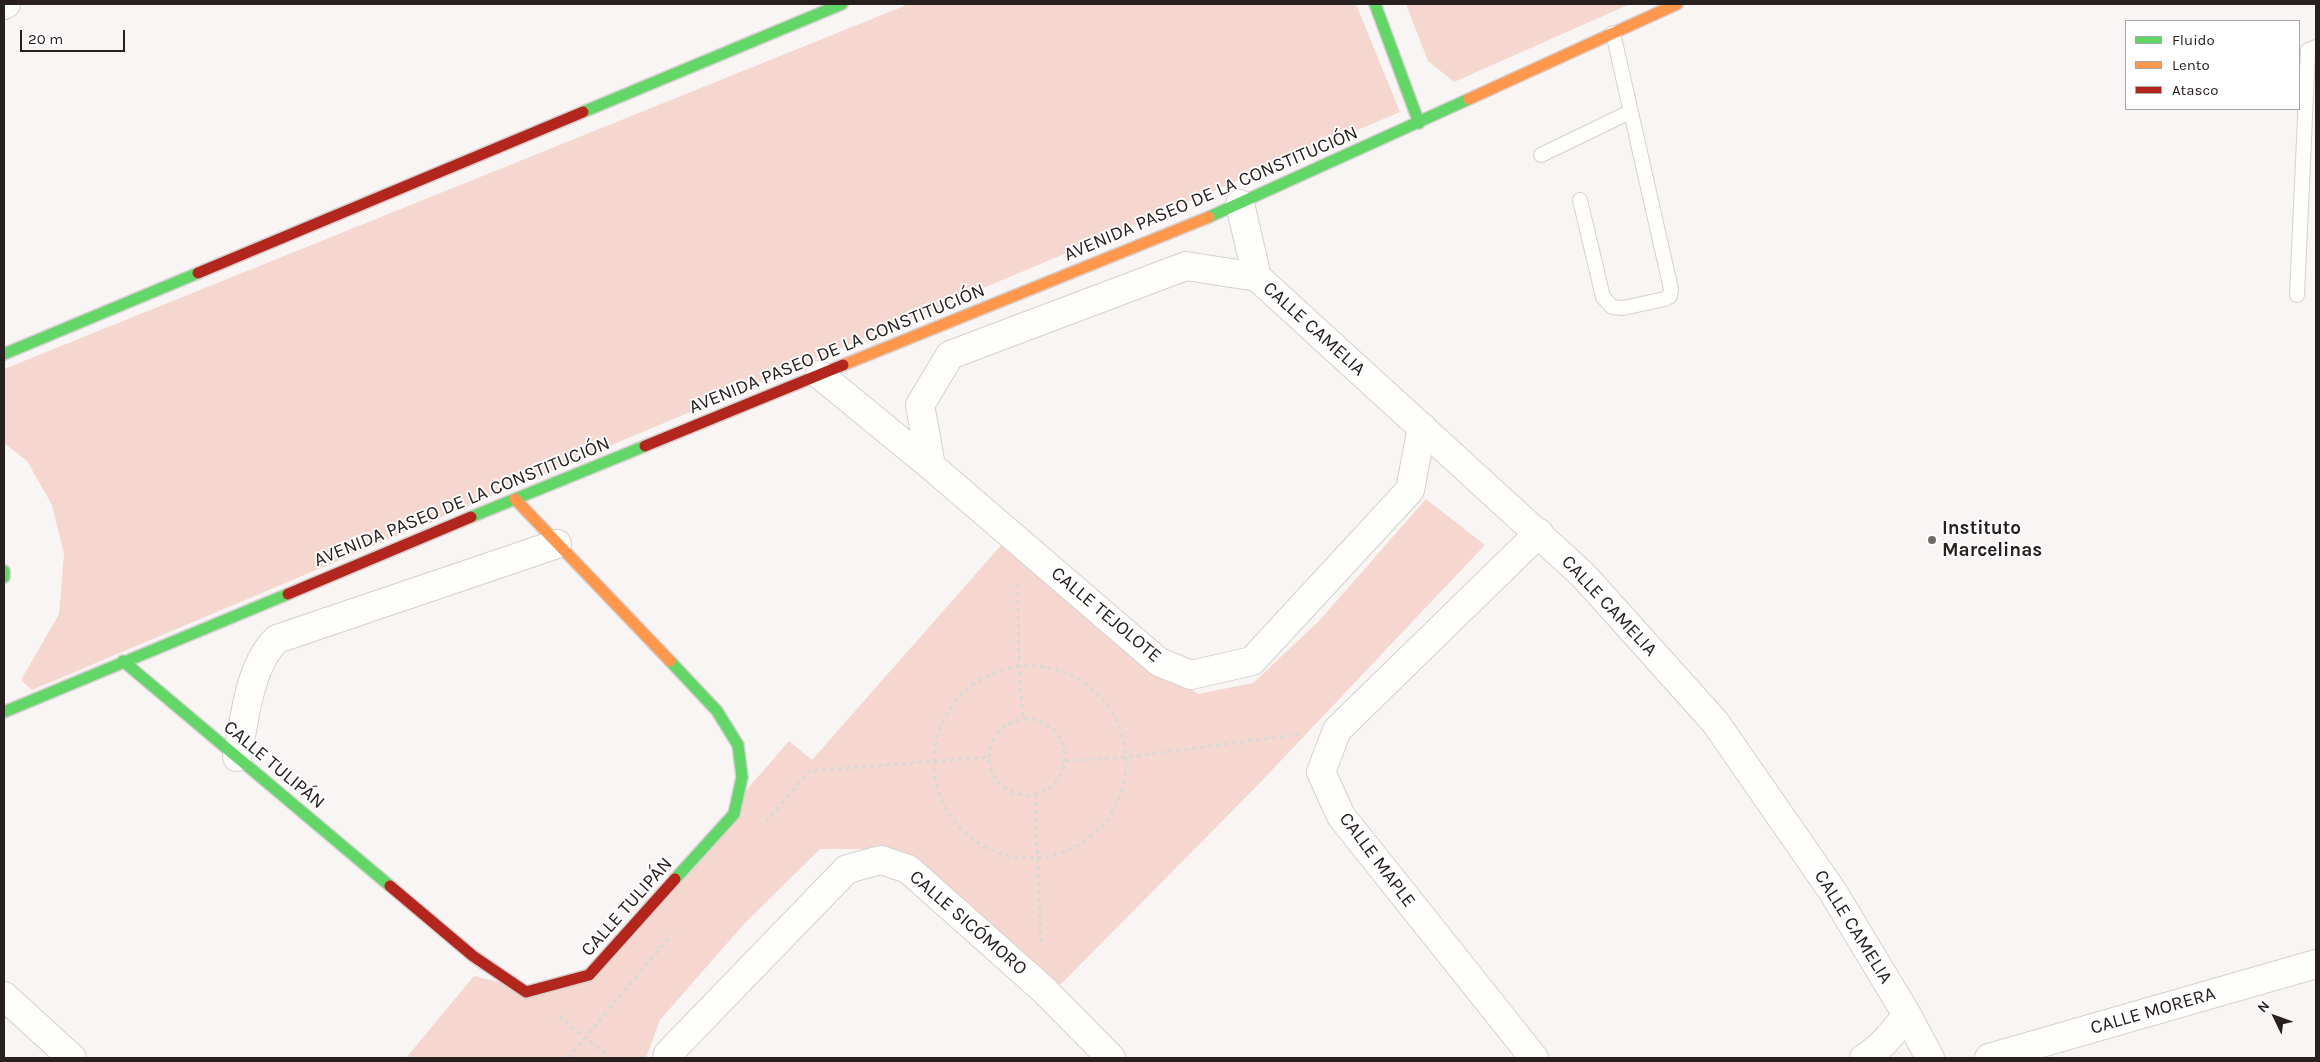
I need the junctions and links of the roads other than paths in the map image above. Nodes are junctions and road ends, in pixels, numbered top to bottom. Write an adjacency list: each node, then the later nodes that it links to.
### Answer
1 (842, 4): 13 (street)
2 (1375, 4): 7 (street)
3 (1677, 4): 4 (street, AVENIDA PASEO DE LA CONSTITUCIÓN)
4 (1613, 33): 6 (lane); 7 (street, AVENIDA PASEO DE LA CONSTITUCIÓN)
5 (2316, 47): 12 (lane)
6 (1630, 112): 8 (lane); 9 (lane)
7 (1420, 123): 10 (street, AVENIDA PASEO DE LA CONSTITUCIÓN)
8 (1541, 155)
9 (1580, 200)
10 (1240, 204): 11 (street, CALLE CAMELIA); 14 (street, AVENIDA PASEO DE LA CONSTITUCIÓN)
11 (1256, 277): 15 (street, CALLE CAMELIA); 16 (street)
12 (2297, 294)
13 (4, 354)
14 (820, 375): 16 (street, CALLE TEJOLOTE); 17 (street, AVENIDA PASEO DE LA CONSTITUCIÓN)
15 (1422, 427): 16 (street, CALLE TEJOLOTE); 18 (street, CALLE CAMELIA)
16 (931, 466)
17 (516, 499): 19 (street, CALLE TULIPÁN); 22 (street, AVENIDA PASEO DE LA CONSTITUCIÓN)
18 (1539, 533): 27 (street, CALLE CAMELIA); 31 (street, CALLE MAPLE)
19 (557, 544): 24 (street); 24 (street, CALLE TULIPÁN)
20 (4, 571): 21 (street)
21 (4, 576)
22 (123, 661): 23 (street, AVENIDA PASEO DE LA CONSTITUCIÓN); 24 (street, CALLE TULIPÁN)
23 (4, 712)
24 (237, 757)
25 (2316, 964): 34 (street, CALLE MORERA)
26 (4, 996): 28 (street)
27 (1907, 1015): 32 (street); 33 (street, CALLE CAMELIA)
28 (72, 1058)
29 (667, 1058): 30 (street, CALLE SICÓMORO)
30 (1110, 1058)
31 (1534, 1058)
32 (1864, 1058)
33 (1930, 1058)
34 (1989, 1058)

